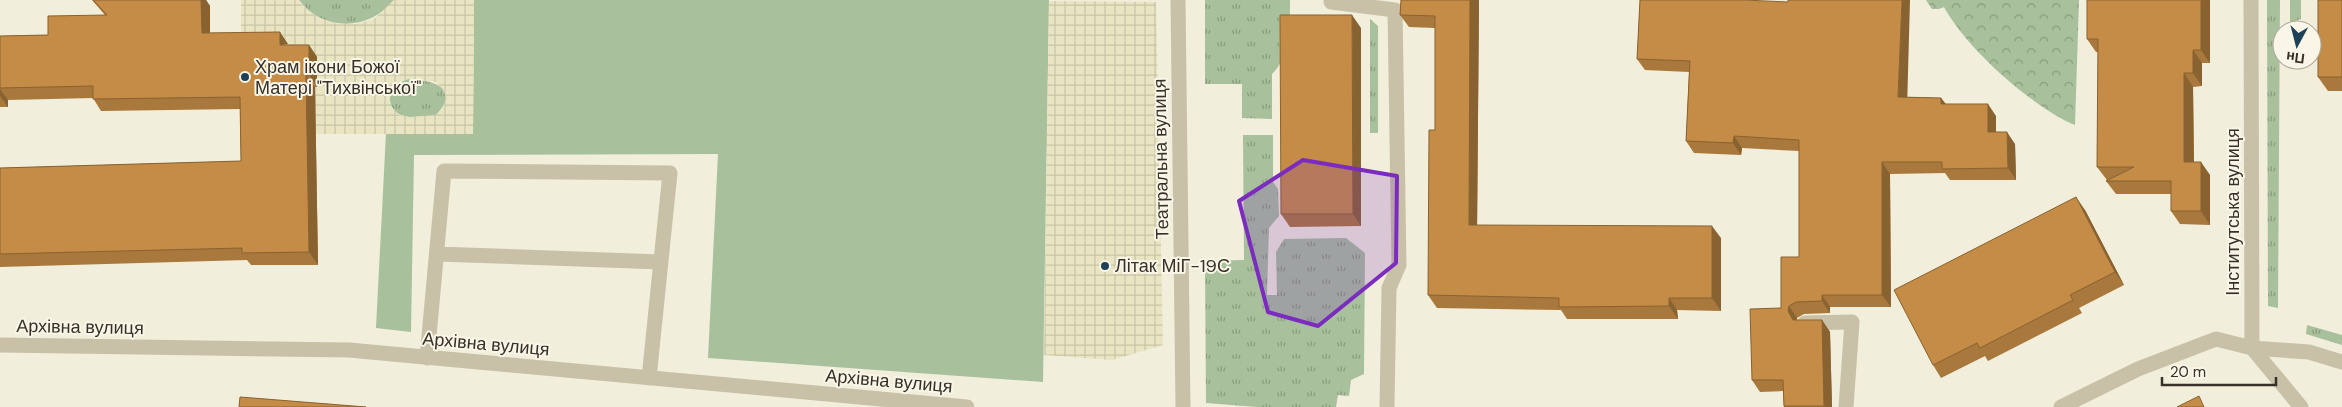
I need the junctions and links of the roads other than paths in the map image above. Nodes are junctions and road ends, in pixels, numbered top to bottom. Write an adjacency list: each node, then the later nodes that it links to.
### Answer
1 (1178, 0): 13 (street, Театральна вулиця)
2 (2252, 0): 8 (street, Інститутська вулиця)
3 (1331, 2): 14 (street)
4 (438, 254): 5 (street); 5 (street); 9 (street)
5 (661, 262): 11 (street)
6 (1805, 323): 15 (street)
7 (0, 345): 9 (street, Архівна вулиця)
8 (2252, 348): 10 (street); 16 (street); 17 (street)
9 (427, 358): 11 (street, Архівна вулиця)
10 (2342, 362)
11 (650, 378): 12 (street, Архівна вулиця)
12 (967, 407)
13 (1184, 407)
14 (1387, 407)
15 (1846, 407)
16 (2061, 407)
17 (2301, 407)

